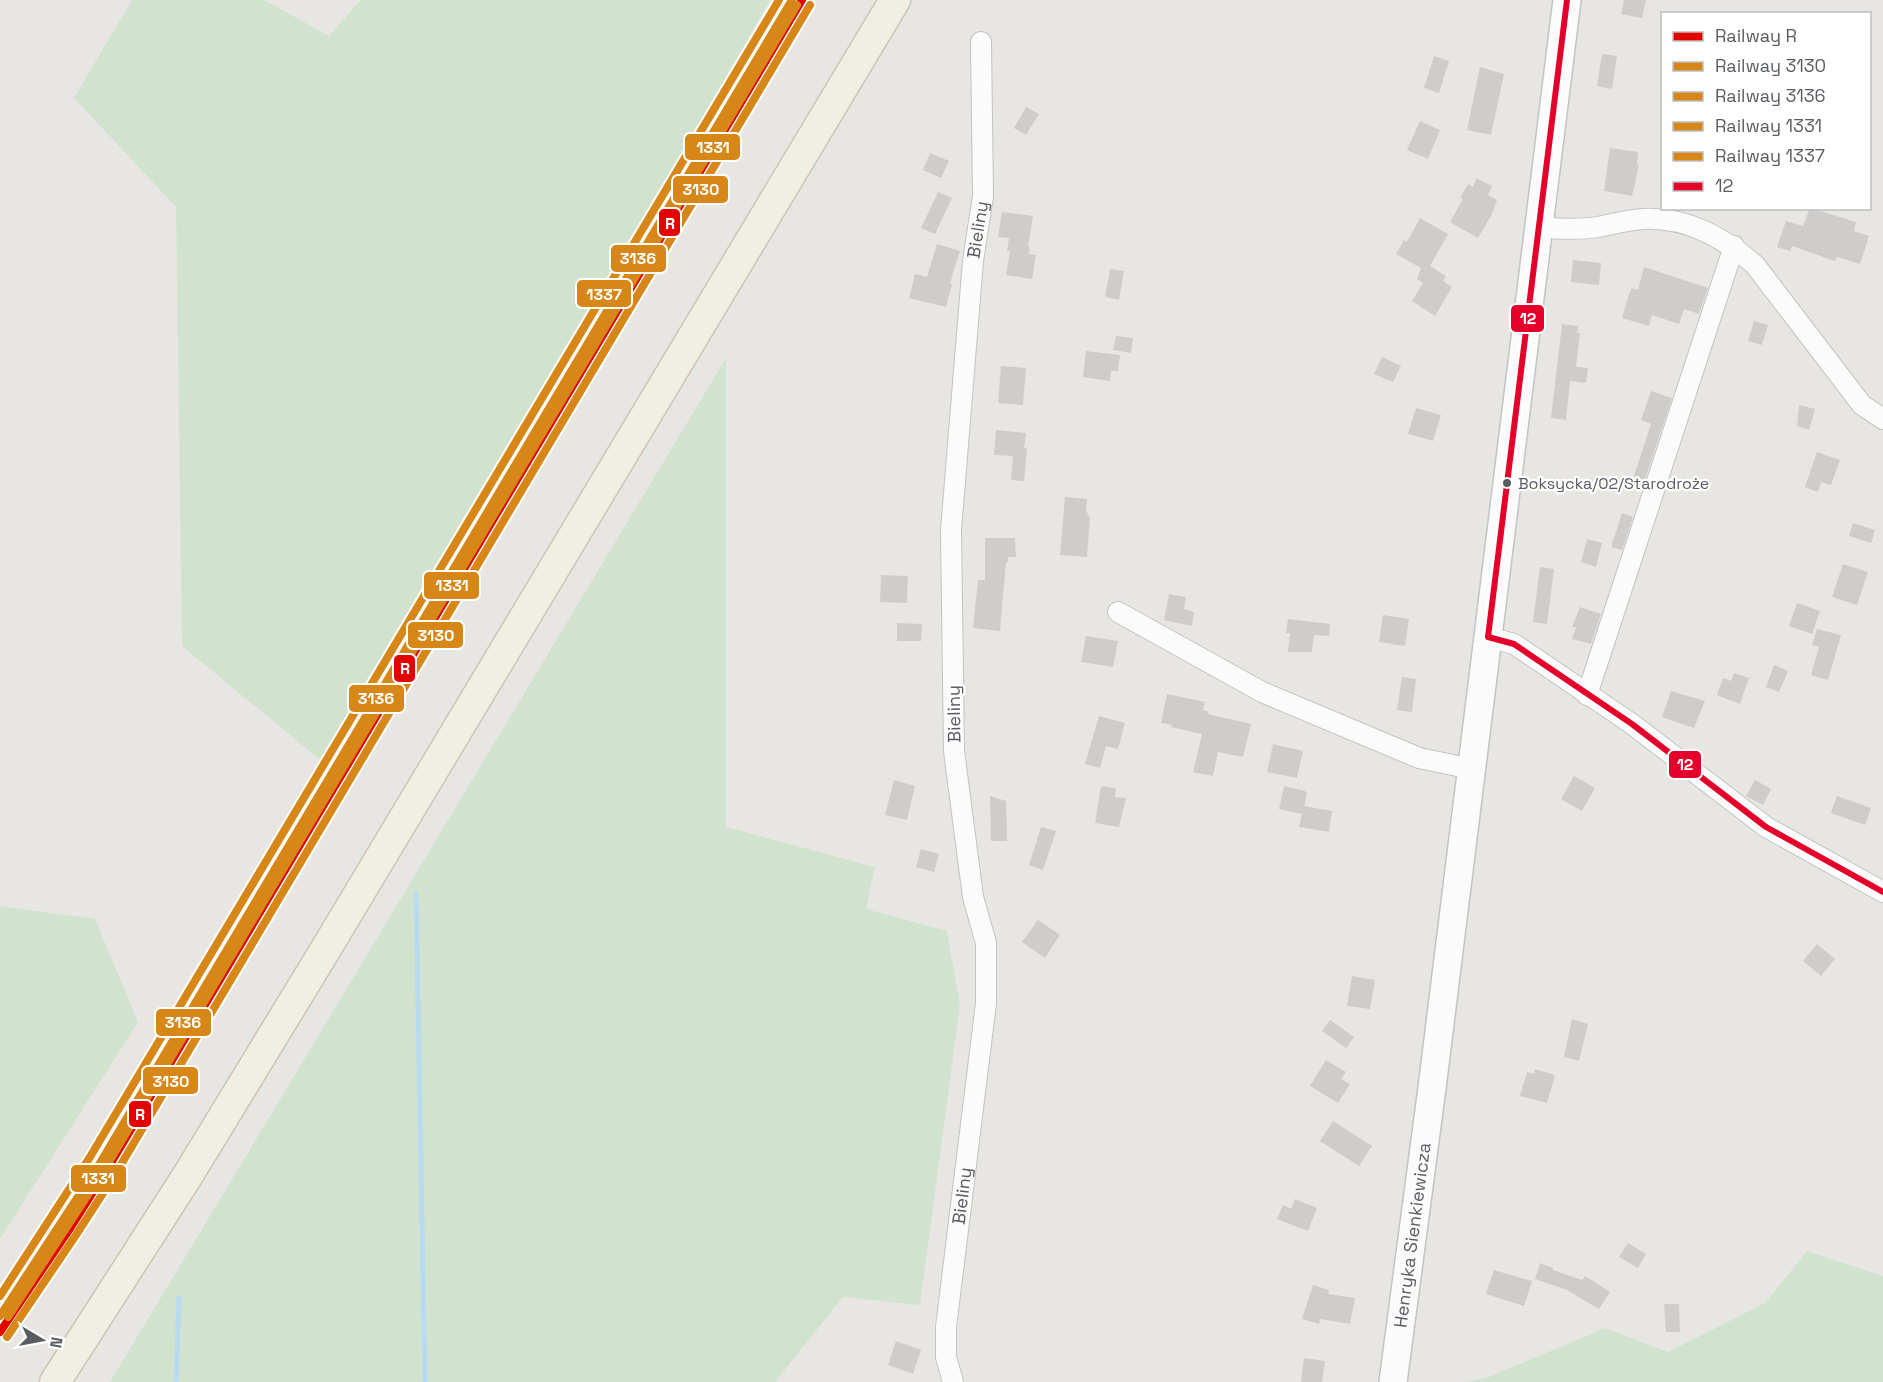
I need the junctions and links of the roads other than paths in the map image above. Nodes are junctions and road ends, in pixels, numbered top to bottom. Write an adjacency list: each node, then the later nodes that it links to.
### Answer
1 (895, 0): 12 (main road)
2 (1567, 0): 4 (main road, Henryka Sienkiewicza)
3 (981, 42): 13 (street, Bieliny)
4 (1538, 227): 5 (street); 8 (main road, Henryka Sienkiewicza)
5 (1734, 246): 6 (street); 9 (street)
6 (1883, 419)
7 (1118, 612): 10 (street)
8 (1488, 637): 9 (street); 10 (main road, Henryka Sienkiewicza)
9 (1587, 695): 11 (street)
10 (1472, 769): 14 (main road, Henryka Sienkiewicza)
11 (1883, 892)
12 (55, 1382)
13 (953, 1382)
14 (1393, 1382)

